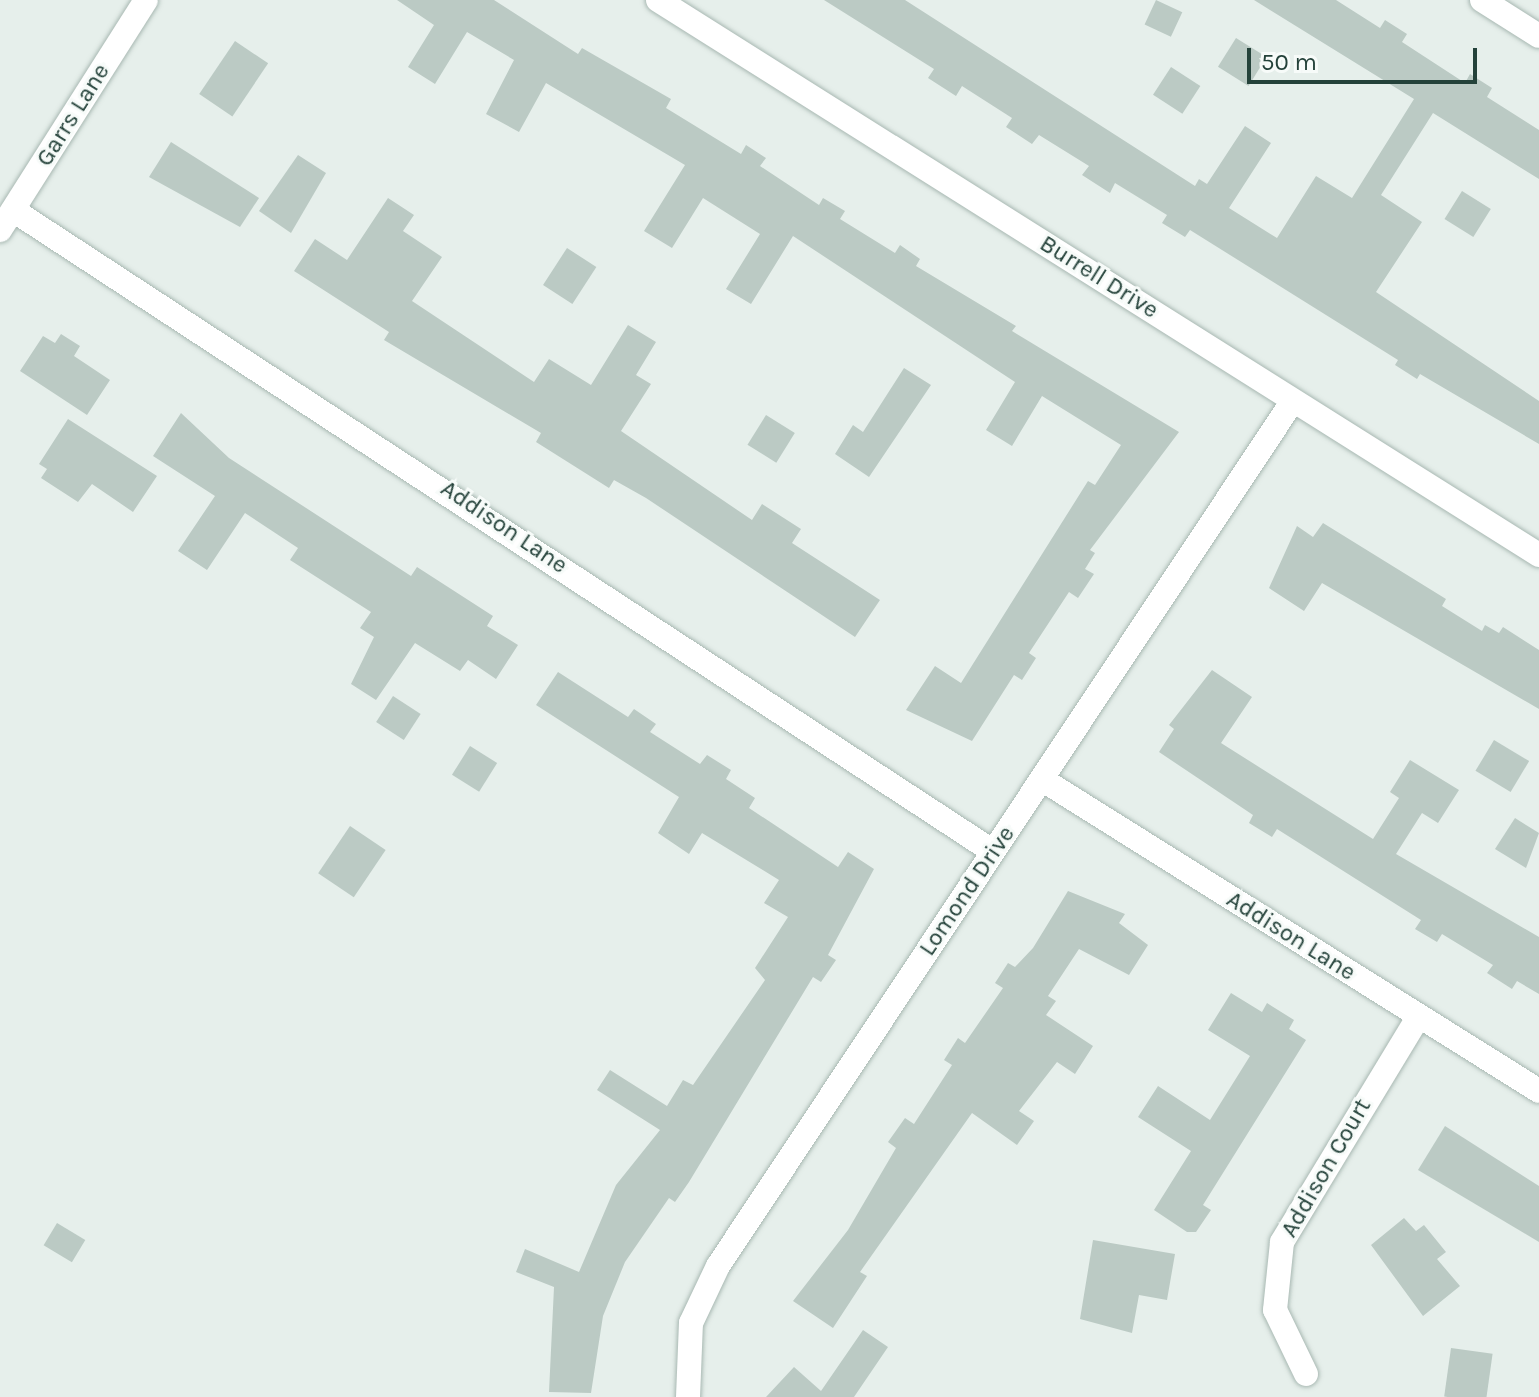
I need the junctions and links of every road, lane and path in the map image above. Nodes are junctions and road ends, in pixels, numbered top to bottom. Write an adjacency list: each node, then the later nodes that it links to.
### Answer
1 (146, 0): 5 (street, Garrs Lane)
2 (658, 0): 6 (street, Burrell Drive)
3 (1482, 0): 4 (street)
4 (1539, 36)
5 (7, 220): 9 (street, Addison Lane)
6 (1292, 402): 7 (street, Burrell Drive); 8 (street, Lomond Drive)
7 (1539, 555)
8 (1043, 780): 9 (street, Lomond Drive); 10 (street, Addison Lane)
9 (992, 851): 13 (street, Lomond Drive)
10 (1419, 1016): 11 (street, Addison Lane); 12 (street, Addison Court)
11 (1539, 1091)
12 (1306, 1374)
13 (688, 1397)

